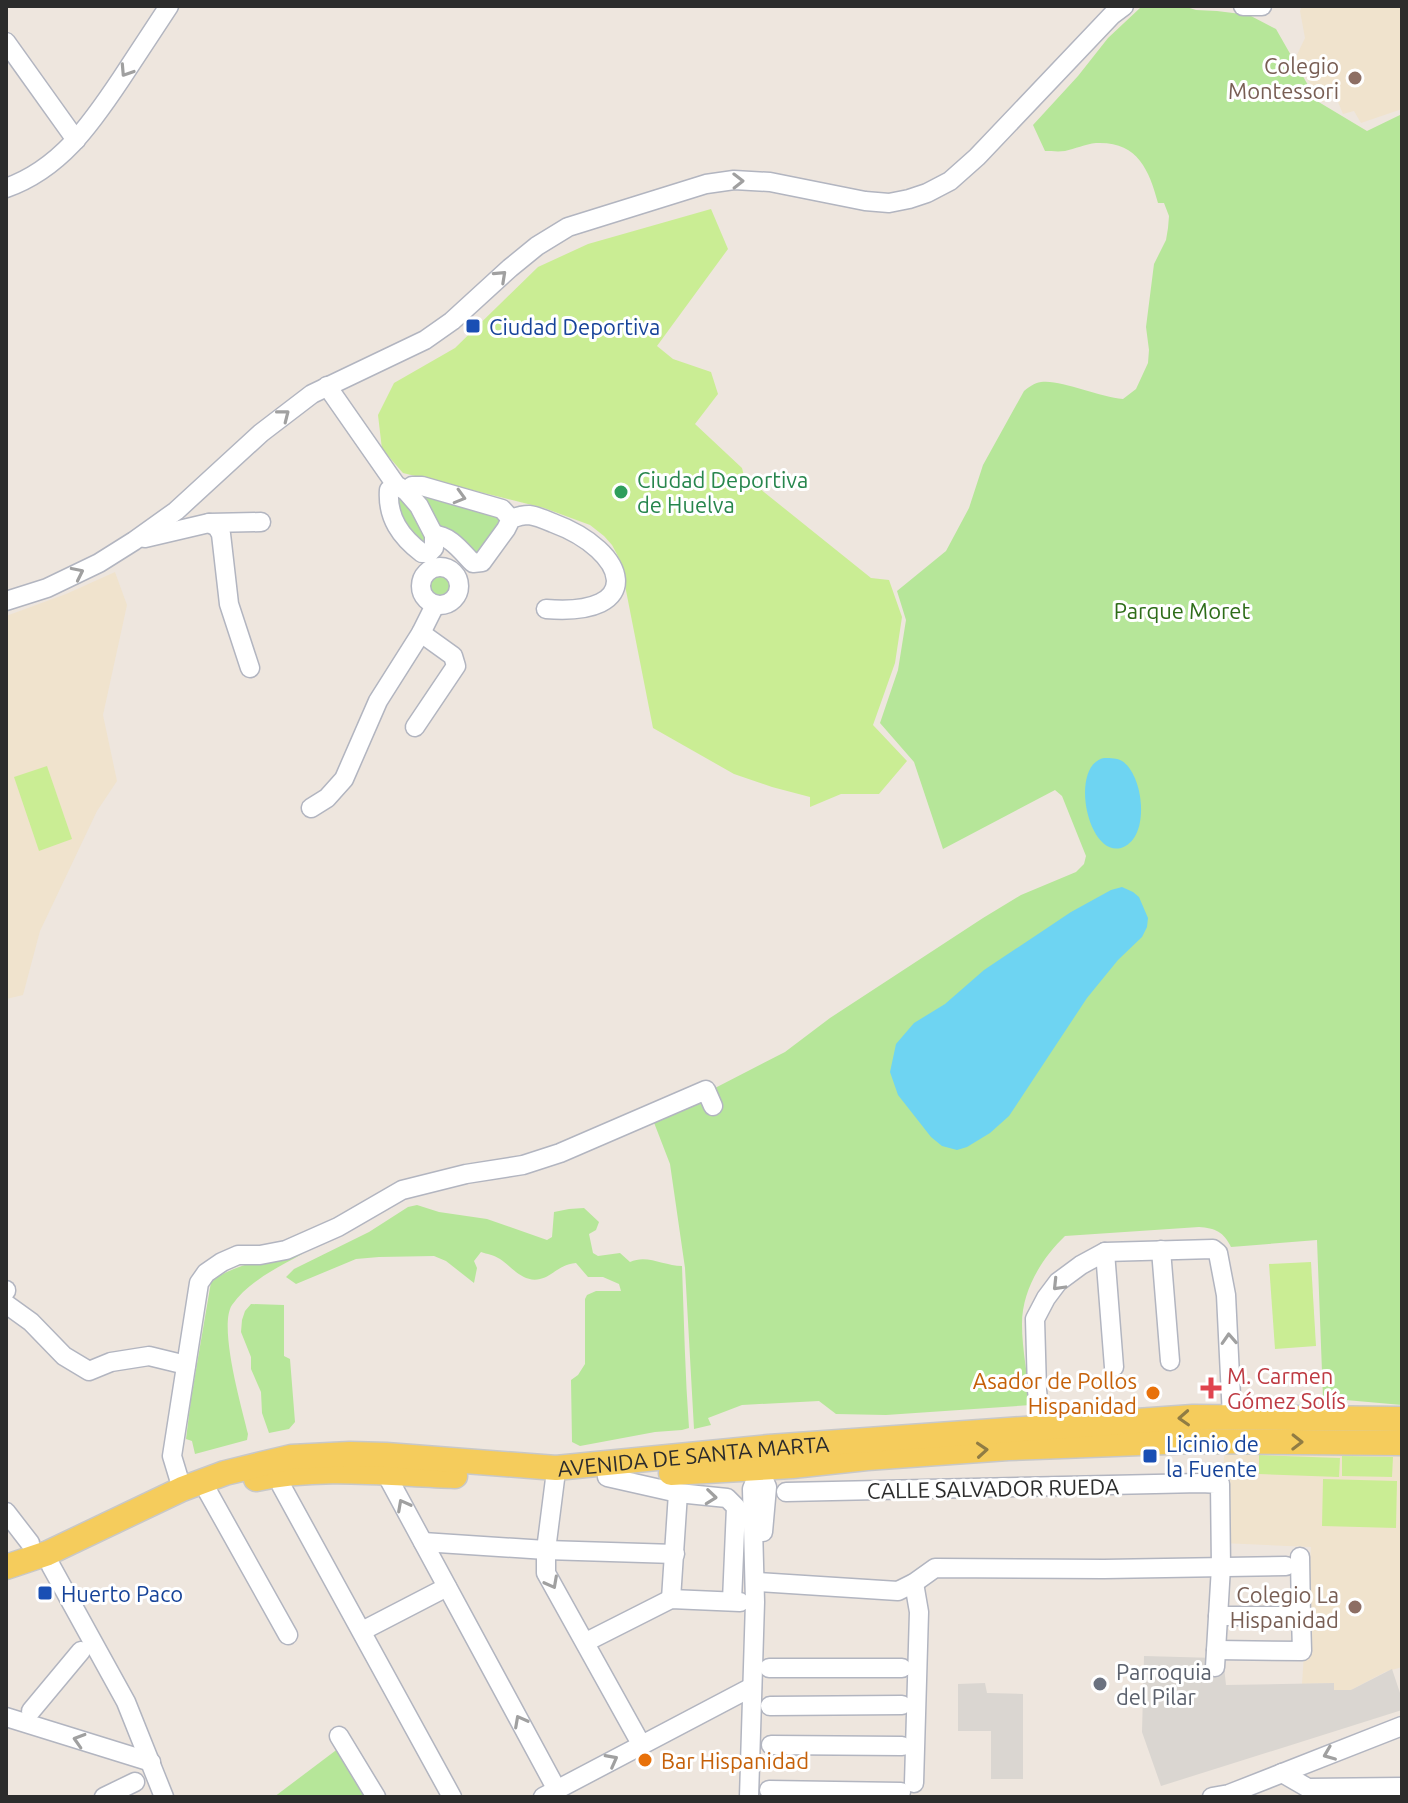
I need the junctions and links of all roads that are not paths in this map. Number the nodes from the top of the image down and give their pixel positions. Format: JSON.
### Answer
{"nodes":[{"id":1,"x":169,"y":6,"type":"edge"},
{"id":2,"x":1124,"y":6,"type":"edge"},
{"id":3,"x":1243,"y":6,"type":"edge"},
{"id":4,"x":1262,"y":6,"type":"edge"},
{"id":5,"x":6,"y":42,"type":"edge"},
{"id":6,"x":76,"y":140,"type":"junction"},
{"id":7,"x":6,"y":188,"type":"edge"},
{"id":8,"x":327,"y":386,"type":"junction"},
{"id":9,"x":401,"y":488,"type":"junction"},
{"id":10,"x":511,"y":519,"type":"junction"},
{"id":11,"x":261,"y":522,"type":"dead end"},
{"id":12,"x":209,"y":523,"type":"junction"},
{"id":13,"x":134,"y":541,"type":"junction"},
{"id":14,"x":433,"y":552,"type":"junction"},
{"id":15,"x":6,"y":601,"type":"edge"},
{"id":16,"x":435,"y":605,"type":"junction"},
{"id":17,"x":546,"y":609,"type":"dead end"},
{"id":18,"x":421,"y":633,"type":"junction"},
{"id":19,"x":250,"y":668,"type":"dead end"},
{"id":20,"x":415,"y":727,"type":"dead end"},
{"id":21,"x":311,"y":808,"type":"dead end"},
{"id":22,"x":713,"y":1106,"type":"dead end"},
{"id":23,"x":1161,"y":1250,"type":"junction"},
{"id":24,"x":1105,"y":1252,"type":"junction"},
{"id":25,"x":6,"y":1304,"type":"edge"},
{"id":26,"x":1170,"y":1361,"type":"dead end"},
{"id":27,"x":186,"y":1365,"type":"junction"},
{"id":28,"x":1114,"y":1367,"type":"dead end"},
{"id":29,"x":1232,"y":1417,"type":"junction"},
{"id":30,"x":1402,"y":1419,"type":"edge"},
{"id":31,"x":1041,"y":1428,"type":"junction"},
{"id":32,"x":1402,"y":1443,"type":"edge"},
{"id":33,"x":385,"y":1464,"type":"junction"},
{"id":34,"x":274,"y":1467,"type":"junction"},
{"id":35,"x":759,"y":1468,"type":"junction"},
{"id":36,"x":555,"y":1474,"type":"junction"},
{"id":37,"x":607,"y":1477,"type":"junction"},
{"id":38,"x":182,"y":1489,"type":"junction"},
{"id":39,"x":208,"y":1492,"type":"junction"},
{"id":40,"x":786,"y":1492,"type":"dead end"},
{"id":41,"x":678,"y":1493,"type":"junction"},
{"id":42,"x":6,"y":1512,"type":"edge"},
{"id":43,"x":423,"y":1542,"type":"junction"},
{"id":44,"x":30,"y":1543,"type":"dead end"},
{"id":45,"x":546,"y":1550,"type":"junction"},
{"id":46,"x":675,"y":1554,"type":"junction"},
{"id":47,"x":51,"y":1566,"type":"junction"},
{"id":48,"x":6,"y":1567,"type":"edge"},
{"id":49,"x":1221,"y":1567,"type":"junction"},
{"id":50,"x":6,"y":1579,"type":"edge"},
{"id":51,"x":758,"y":1582,"type":"junction"},
{"id":52,"x":914,"y":1583,"type":"junction"},
{"id":53,"x":447,"y":1587,"type":"junction"},
{"id":54,"x":671,"y":1599,"type":"junction"},
{"id":55,"x":732,"y":1601,"type":"junction"},
{"id":56,"x":755,"y":1602,"type":"junction"},
{"id":57,"x":1218,"y":1616,"type":"junction"},
{"id":58,"x":1301,"y":1616,"type":"junction"},
{"id":59,"x":362,"y":1631,"type":"junction"},
{"id":60,"x":288,"y":1635,"type":"dead end"},
{"id":61,"x":586,"y":1642,"type":"junction"},
{"id":62,"x":81,"y":1651,"type":"dead end"},
{"id":63,"x":769,"y":1668,"type":"dead end"},
{"id":64,"x":902,"y":1668,"type":"dead end"},
{"id":65,"x":752,"y":1687,"type":"junction"},
{"id":66,"x":902,"y":1705,"type":"dead end"},
{"id":67,"x":770,"y":1706,"type":"dead end"},
{"id":68,"x":31,"y":1711,"type":"dead end"},
{"id":69,"x":6,"y":1717,"type":"edge"},
{"id":70,"x":1402,"y":1726,"type":"edge"},
{"id":71,"x":339,"y":1736,"type":"dead end"},
{"id":72,"x":641,"y":1744,"type":"junction"},
{"id":73,"x":771,"y":1745,"type":"dead end"},
{"id":74,"x":902,"y":1746,"type":"dead end"},
{"id":75,"x":151,"y":1762,"type":"junction"},
{"id":76,"x":1282,"y":1773,"type":"junction"},
{"id":77,"x":135,"y":1782,"type":"dead end"},
{"id":78,"x":1402,"y":1787,"type":"edge"},
{"id":79,"x":769,"y":1790,"type":"dead end"},
{"id":80,"x":550,"y":1793,"type":"edge"},
{"id":81,"x":104,"y":1797,"type":"edge"},
{"id":82,"x":164,"y":1797,"type":"edge"},
{"id":83,"x":376,"y":1797,"type":"edge"},
{"id":84,"x":452,"y":1797,"type":"edge"},
{"id":85,"x":749,"y":1797,"type":"edge"},
{"id":86,"x":1212,"y":1797,"type":"edge"}],
"edges":[{"from":1,"to":6,"type":"street","one_way":true},
{"from":8,"to":2,"type":"street","one_way":true},
{"from":3,"to":4,"type":"street"},
{"from":5,"to":6,"type":"street"},
{"from":6,"to":7,"type":"street"},
{"from":8,"to":9,"type":"street"},
{"from":13,"to":8,"type":"street","one_way":true},
{"from":9,"to":10,"type":"street","one_way":true},
{"from":9,"to":14,"type":"street"},
{"from":9,"to":14,"type":"street"},
{"from":10,"to":14,"type":"street"},
{"from":10,"to":17,"type":"street"},
{"from":11,"to":12,"type":"street"},
{"from":12,"to":13,"type":"street"},
{"from":12,"to":19,"type":"street"},
{"from":15,"to":13,"type":"street","one_way":true},
{"from":14,"to":16,"type":"street"},
{"from":14,"to":16,"type":"street"},
{"from":16,"to":18,"type":"street"},
{"from":18,"to":20,"type":"street"},
{"from":18,"to":21,"type":"street"},
{"from":22,"to":27,"type":"street"},
{"from":23,"to":24,"type":"street"},
{"from":23,"to":26,"type":"street"},
{"from":29,"to":23,"type":"street","one_way":true},
{"from":24,"to":28,"type":"street"},
{"from":24,"to":31,"type":"street","one_way":true},
{"from":25,"to":27,"type":"street"},
{"from":27,"to":38,"type":"street"},
{"from":29,"to":30,"type":"main road","name":"AVENIDA DE SANTA MARTA"},
{"from":29,"to":31,"type":"main road","name":"AVENIDA DE SANTA MARTA","one_way":true},
{"from":31,"to":35,"type":"main road","name":"AVENIDA DE SANTA MARTA"},
{"from":35,"to":32,"type":"main road","name":"AVENIDA DE SANTA MARTA","one_way":true},
{"from":33,"to":34,"type":"main road","name":"AVENIDA DE SANTA MARTA"},
{"from":33,"to":36,"type":"main road","name":"AVENIDA DE SANTA MARTA"},
{"from":43,"to":33,"type":"street","one_way":true},
{"from":34,"to":38,"type":"main road","name":"AVENIDA DE SANTA MARTA"},
{"from":34,"to":39,"type":"main road","name":"AVENIDA DE SANTA MARTA"},
{"from":34,"to":59,"type":"street"},
{"from":35,"to":36,"type":"main road","name":"AVENIDA DE SANTA MARTA"},
{"from":35,"to":37,"type":"main road","name":"AVENIDA DE SANTA MARTA"},
{"from":35,"to":51,"type":"street"},
{"from":35,"to":56,"type":"street"},
{"from":36,"to":37,"type":"main road","name":"AVENIDA DE SANTA MARTA"},
{"from":36,"to":45,"type":"street"},
{"from":37,"to":41,"type":"street"},
{"from":38,"to":48,"type":"main road","name":"AVENIDA DE SANTA MARTA"},
{"from":39,"to":47,"type":"main road","name":"AVENIDA DE SANTA MARTA"},
{"from":39,"to":60,"type":"street"},
{"from":40,"to":49,"type":"street","name":"CALLE SALVADOR RUEDA"},
{"from":41,"to":46,"type":"street"},
{"from":41,"to":55,"type":"street","one_way":true},
{"from":42,"to":44,"type":"street"},
{"from":43,"to":45,"type":"street"},
{"from":43,"to":53,"type":"street"},
{"from":45,"to":46,"type":"street"},
{"from":45,"to":61,"type":"street","one_way":true},
{"from":46,"to":54,"type":"street"},
{"from":47,"to":50,"type":"main road","name":"AVENIDA DE SANTA MARTA"},
{"from":47,"to":75,"type":"street"},
{"from":49,"to":52,"type":"street"},
{"from":49,"to":57,"type":"street"},
{"from":49,"to":58,"type":"street"},
{"from":51,"to":52,"type":"street"},
{"from":51,"to":56,"type":"street"},
{"from":52,"to":79,"type":"street"},
{"from":53,"to":59,"type":"street"},
{"from":80,"to":53,"type":"street","one_way":true},
{"from":54,"to":55,"type":"street"},
{"from":54,"to":61,"type":"street"},
{"from":55,"to":56,"type":"street"},
{"from":56,"to":65,"type":"street"},
{"from":57,"to":58,"type":"street"},
{"from":57,"to":58,"type":"street"},
{"from":59,"to":84,"type":"street"},
{"from":61,"to":72,"type":"street"},
{"from":62,"to":68,"type":"street"},
{"from":63,"to":64,"type":"street"},
{"from":65,"to":72,"type":"street"},
{"from":65,"to":85,"type":"street"},
{"from":66,"to":67,"type":"street"},
{"from":75,"to":69,"type":"street","one_way":true},
{"from":70,"to":76,"type":"street","one_way":true},
{"from":71,"to":83,"type":"street"},
{"from":80,"to":72,"type":"street","one_way":true},
{"from":73,"to":74,"type":"street"},
{"from":75,"to":82,"type":"street"},
{"from":76,"to":78,"type":"street"},
{"from":76,"to":86,"type":"street"},
{"from":77,"to":81,"type":"street"}]}
